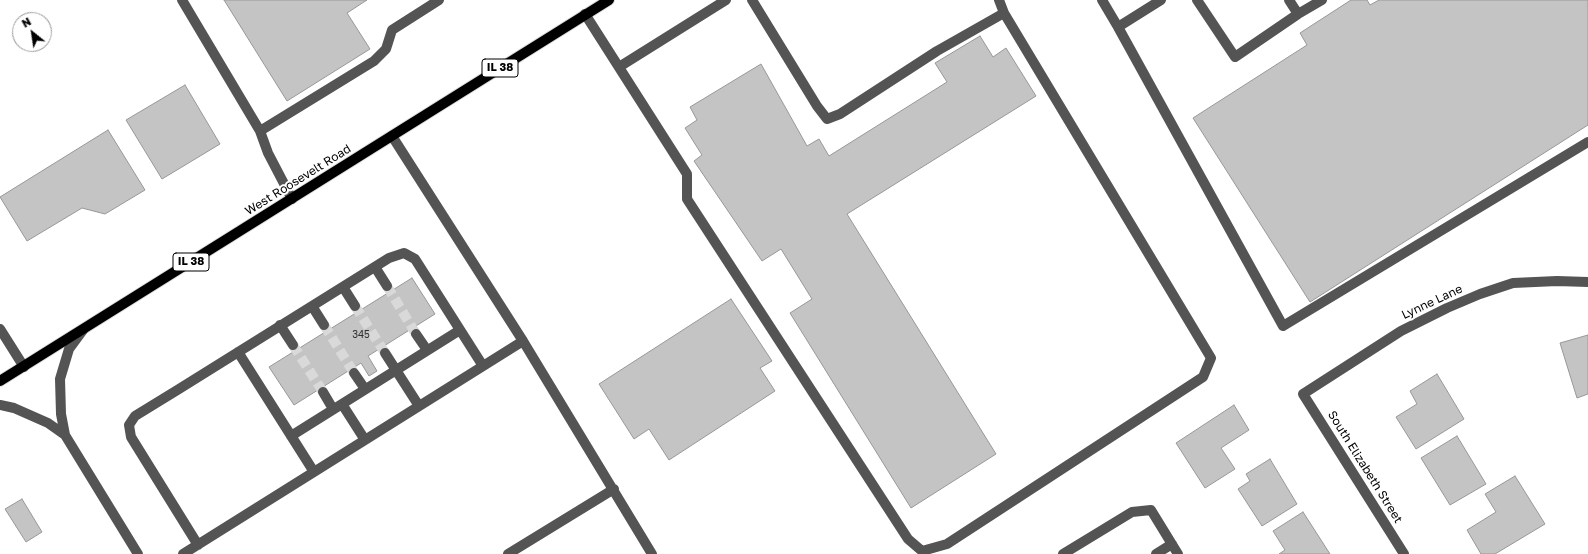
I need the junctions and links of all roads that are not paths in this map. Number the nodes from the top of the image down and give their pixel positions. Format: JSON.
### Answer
{"nodes":[{"id":1,"x":182,"y":0,"type":"edge"},
{"id":2,"x":439,"y":0,"type":"edge"},
{"id":3,"x":609,"y":0,"type":"edge"},
{"id":4,"x":726,"y":0,"type":"edge"},
{"id":5,"x":752,"y":0,"type":"edge"},
{"id":6,"x":999,"y":0,"type":"edge"},
{"id":7,"x":1102,"y":0,"type":"edge"},
{"id":8,"x":1161,"y":0,"type":"edge"},
{"id":9,"x":1197,"y":0,"type":"edge"},
{"id":10,"x":1289,"y":0,"type":"edge"},
{"id":11,"x":1322,"y":0,"type":"edge"},
{"id":12,"x":1004,"y":13,"type":"junction"},
{"id":13,"x":586,"y":14,"type":"junction"},
{"id":14,"x":1298,"y":14,"type":"junction"},
{"id":15,"x":1118,"y":27,"type":"junction"},
{"id":16,"x":619,"y":66,"type":"junction"},
{"id":17,"x":260,"y":131,"type":"junction"},
{"id":18,"x":392,"y":136,"type":"junction"},
{"id":19,"x":1588,"y":142,"type":"edge"},
{"id":20,"x":292,"y":198,"type":"junction"},
{"id":21,"x":375,"y":267,"type":"junction"},
{"id":22,"x":1588,"y":282,"type":"edge"},
{"id":23,"x":386,"y":286,"type":"tunnel mouth"},
{"id":24,"x":343,"y":287,"type":"junction"},
{"id":25,"x":312,"y":306,"type":"junction"},
{"id":26,"x":355,"y":306,"type":"tunnel mouth"},
{"id":27,"x":280,"y":325,"type":"junction"},
{"id":28,"x":324,"y":325,"type":"tunnel mouth"},
{"id":29,"x":0,"y":329,"type":"edge"},
{"id":30,"x":83,"y":330,"type":"junction"},
{"id":31,"x":460,"y":330,"type":"junction"},
{"id":32,"x":416,"y":334,"type":"tunnel mouth"},
{"id":33,"x":523,"y":341,"type":"junction"},
{"id":34,"x":293,"y":346,"type":"tunnel mouth"},
{"id":35,"x":427,"y":350,"type":"junction"},
{"id":36,"x":238,"y":352,"type":"junction"},
{"id":37,"x":385,"y":353,"type":"tunnel mouth"},
{"id":38,"x":483,"y":366,"type":"junction"},
{"id":39,"x":24,"y":367,"type":"junction"},
{"id":40,"x":395,"y":370,"type":"junction"},
{"id":41,"x":354,"y":373,"type":"tunnel mouth"},
{"id":42,"x":0,"y":381,"type":"edge"},
{"id":43,"x":365,"y":389,"type":"junction"},
{"id":44,"x":323,"y":392,"type":"tunnel mouth"},
{"id":45,"x":1303,"y":394,"type":"joint"},
{"id":46,"x":0,"y":405,"type":"edge"},
{"id":47,"x":337,"y":406,"type":"junction"},
{"id":48,"x":419,"y":406,"type":"junction"},
{"id":49,"x":65,"y":435,"type":"junction"},
{"id":50,"x":291,"y":436,"type":"junction"},
{"id":51,"x":365,"y":440,"type":"junction"},
{"id":52,"x":314,"y":472,"type":"junction"},
{"id":53,"x":614,"y":490,"type":"junction"},
{"id":54,"x":1172,"y":544,"type":"junction"},
{"id":55,"x":198,"y":545,"type":"junction"},
{"id":56,"x":138,"y":554,"type":"edge"},
{"id":57,"x":184,"y":554,"type":"edge"},
{"id":58,"x":508,"y":554,"type":"edge"},
{"id":59,"x":652,"y":554,"type":"edge"},
{"id":60,"x":1063,"y":554,"type":"edge"},
{"id":61,"x":1156,"y":554,"type":"edge"},
{"id":62,"x":1178,"y":554,"type":"edge"},
{"id":63,"x":1404,"y":554,"type":"edge"}],
"edges":[{"from":1,"to":17,"type":"street"},
{"from":2,"to":17,"type":"street"},
{"from":3,"to":13,"type":"main road","name":"West Roosevelt Road","number":"IL 38"},
{"from":4,"to":16,"type":"street"},
{"from":5,"to":12,"type":"street"},
{"from":6,"to":12,"type":"street"},
{"from":7,"to":15,"type":"street"},
{"from":8,"to":15,"type":"street"},
{"from":9,"to":14,"type":"street"},
{"from":10,"to":14,"type":"street"},
{"from":11,"to":14,"type":"street"},
{"from":12,"to":16,"type":"street"},
{"from":13,"to":16,"type":"street"},
{"from":13,"to":18,"type":"main road","name":"West Roosevelt Road","number":"IL 38"},
{"from":15,"to":19,"type":"street"},
{"from":17,"to":20,"type":"street"},
{"from":18,"to":20,"type":"main road","name":"West Roosevelt Road","number":"IL 38"},
{"from":18,"to":33,"type":"street"},
{"from":20,"to":30,"type":"main road","name":"West Roosevelt Road","number":"IL 38"},
{"from":21,"to":23,"type":"street"},
{"from":21,"to":24,"type":"street"},
{"from":21,"to":31,"type":"street"},
{"from":22,"to":45,"type":"street","name":"Lynne Lane"},
{"from":24,"to":25,"type":"street"},
{"from":24,"to":26,"type":"street"},
{"from":25,"to":27,"type":"street"},
{"from":25,"to":28,"type":"street"},
{"from":27,"to":34,"type":"street"},
{"from":27,"to":36,"type":"street"},
{"from":29,"to":39,"type":"street"},
{"from":30,"to":39,"type":"main road","name":"West Roosevelt Road","number":"IL 38"},
{"from":30,"to":49,"type":"street"},
{"from":31,"to":35,"type":"street"},
{"from":31,"to":38,"type":"street"},
{"from":32,"to":35,"type":"street"},
{"from":33,"to":38,"type":"street"},
{"from":33,"to":53,"type":"street"},
{"from":35,"to":40,"type":"street"},
{"from":36,"to":50,"type":"street"},
{"from":36,"to":55,"type":"street"},
{"from":37,"to":40,"type":"street"},
{"from":38,"to":48,"type":"street"},
{"from":39,"to":42,"type":"main road","name":"West Roosevelt Road","number":"IL 38"},
{"from":40,"to":43,"type":"street"},
{"from":40,"to":48,"type":"street"},
{"from":41,"to":43,"type":"street"},
{"from":43,"to":47,"type":"street"},
{"from":44,"to":47,"type":"street"},
{"from":45,"to":63,"type":"street","name":"South Elizabeth Street"},
{"from":46,"to":49,"type":"street"},
{"from":47,"to":50,"type":"street"},
{"from":47,"to":51,"type":"street"},
{"from":48,"to":51,"type":"street"},
{"from":49,"to":56,"type":"street"},
{"from":50,"to":52,"type":"street"},
{"from":51,"to":52,"type":"street"},
{"from":52,"to":55,"type":"street"},
{"from":53,"to":58,"type":"street"},
{"from":53,"to":59,"type":"street"},
{"from":54,"to":60,"type":"street"},
{"from":54,"to":61,"type":"street"},
{"from":54,"to":62,"type":"street"},
{"from":55,"to":57,"type":"street"}]}
